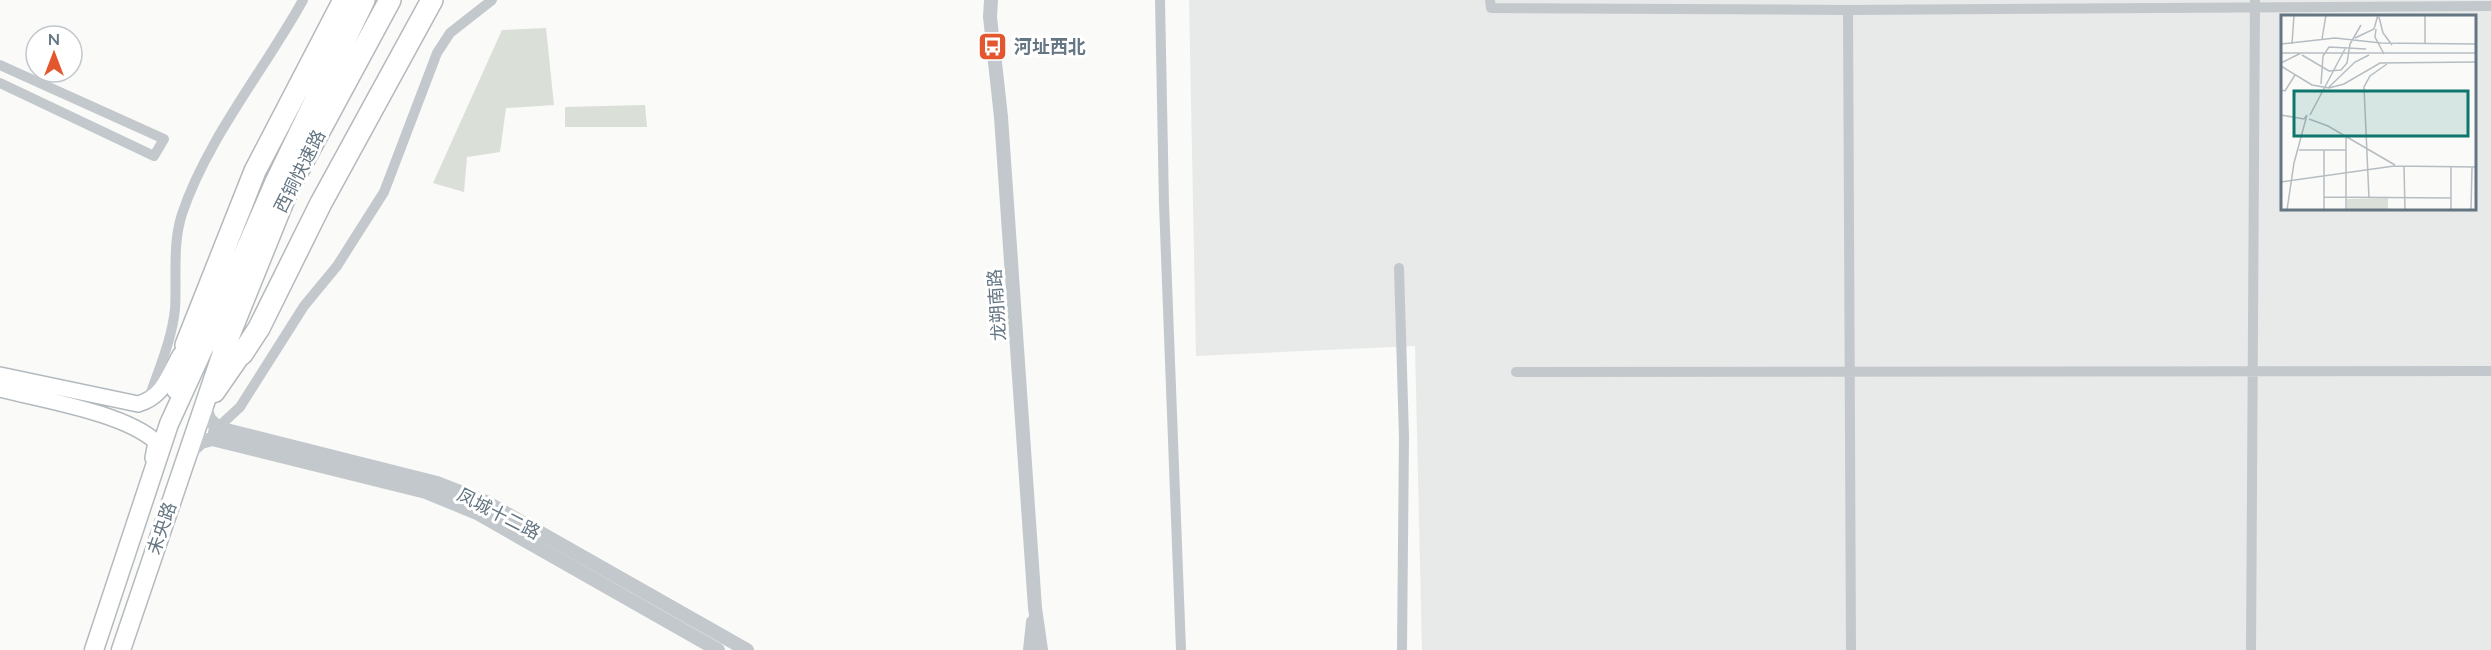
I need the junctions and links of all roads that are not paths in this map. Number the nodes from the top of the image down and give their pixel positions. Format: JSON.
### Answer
{"nodes":[{"id":1,"x":303,"y":0,"type":"edge"},
{"id":2,"x":344,"y":0,"type":"edge"},
{"id":3,"x":364,"y":0,"type":"edge"},
{"id":4,"x":390,"y":0,"type":"edge"},
{"id":5,"x":432,"y":0,"type":"edge"},
{"id":6,"x":492,"y":0,"type":"edge"},
{"id":7,"x":991,"y":0,"type":"edge"},
{"id":8,"x":1160,"y":0,"type":"edge"},
{"id":9,"x":1490,"y":0,"type":"edge"},
{"id":10,"x":2255,"y":4,"type":"edge"},
{"id":11,"x":2491,"y":6,"type":"edge"},
{"id":12,"x":1848,"y":10,"type":"junction"},
{"id":13,"x":0,"y":64,"type":"edge"},
{"id":14,"x":0,"y":83,"type":"edge"},
{"id":15,"x":1399,"y":268,"type":"dead end"},
{"id":16,"x":186,"y":345,"type":"junction"},
{"id":17,"x":224,"y":348,"type":"junction"},
{"id":18,"x":2491,"y":371,"type":"edge"},
{"id":19,"x":1516,"y":372,"type":"dead end"},
{"id":20,"x":1850,"y":372,"type":"junction"},
{"id":21,"x":2253,"y":372,"type":"junction"},
{"id":22,"x":0,"y":375,"type":"edge"},
{"id":23,"x":0,"y":389,"type":"edge"},
{"id":24,"x":148,"y":401,"type":"junction"},
{"id":25,"x":205,"y":407,"type":"junction"},
{"id":26,"x":169,"y":424,"type":"junction"},
{"id":27,"x":218,"y":428,"type":"junction"},
{"id":28,"x":201,"y":442,"type":"junction"},
{"id":29,"x":186,"y":457,"type":"junction"},
{"id":30,"x":150,"y":476,"type":"junction"},
{"id":31,"x":1035,"y":608,"type":"junction"},
{"id":32,"x":741,"y":648,"type":"edge"},
{"id":33,"x":94,"y":650,"type":"edge"},
{"id":34,"x":122,"y":650,"type":"edge"},
{"id":35,"x":718,"y":650,"type":"edge"},
{"id":36,"x":1030,"y":650,"type":"edge"},
{"id":37,"x":1041,"y":650,"type":"edge"},
{"id":38,"x":1181,"y":650,"type":"edge"},
{"id":39,"x":1402,"y":650,"type":"edge"},
{"id":40,"x":1851,"y":650,"type":"edge"},
{"id":41,"x":2251,"y":650,"type":"edge"}],
"edges":[{"from":1,"to":24,"type":"street"},
{"from":2,"to":16,"type":"highway"},
{"from":3,"to":17,"type":"highway","name":"西铜快速路"},
{"from":4,"to":17,"type":"highway","name":"西铜快速路"},
{"from":5,"to":17,"type":"highway"},
{"from":6,"to":27,"type":"street"},
{"from":7,"to":31,"type":"street","name":"龙朔南路"},
{"from":8,"to":38,"type":"street"},
{"from":9,"to":12,"type":"street"},
{"from":10,"to":11,"type":"street"},
{"from":10,"to":12,"type":"street"},
{"from":10,"to":21,"type":"street"},
{"from":12,"to":20,"type":"street"},
{"from":13,"to":14,"type":"street"},
{"from":15,"to":39,"type":"street"},
{"from":16,"to":24,"type":"main road"},
{"from":16,"to":26,"type":"main road"},
{"from":17,"to":25,"type":"main road","name":"未央路"},
{"from":17,"to":26,"type":"main road"},
{"from":18,"to":21,"type":"street"},
{"from":19,"to":20,"type":"street"},
{"from":20,"to":21,"type":"street"},
{"from":20,"to":40,"type":"street"},
{"from":21,"to":41,"type":"street"},
{"from":22,"to":24,"type":"main road"},
{"from":23,"to":30,"type":"main road"},
{"from":25,"to":27,"type":"street"},
{"from":25,"to":29,"type":"main road","name":"未央路"},
{"from":26,"to":30,"type":"main road","name":"未央路"},
{"from":27,"to":28,"type":"street"},
{"from":27,"to":32,"type":"street","name":"凤城十二路"},
{"from":28,"to":29,"type":"street"},
{"from":28,"to":35,"type":"street","name":"凤城十二路"},
{"from":29,"to":34,"type":"main road","name":"未央路"},
{"from":30,"to":33,"type":"main road","name":"未央路"},
{"from":31,"to":36,"type":"street","name":"龙朔南路"},
{"from":31,"to":37,"type":"street","name":"龙朔南路"}]}
